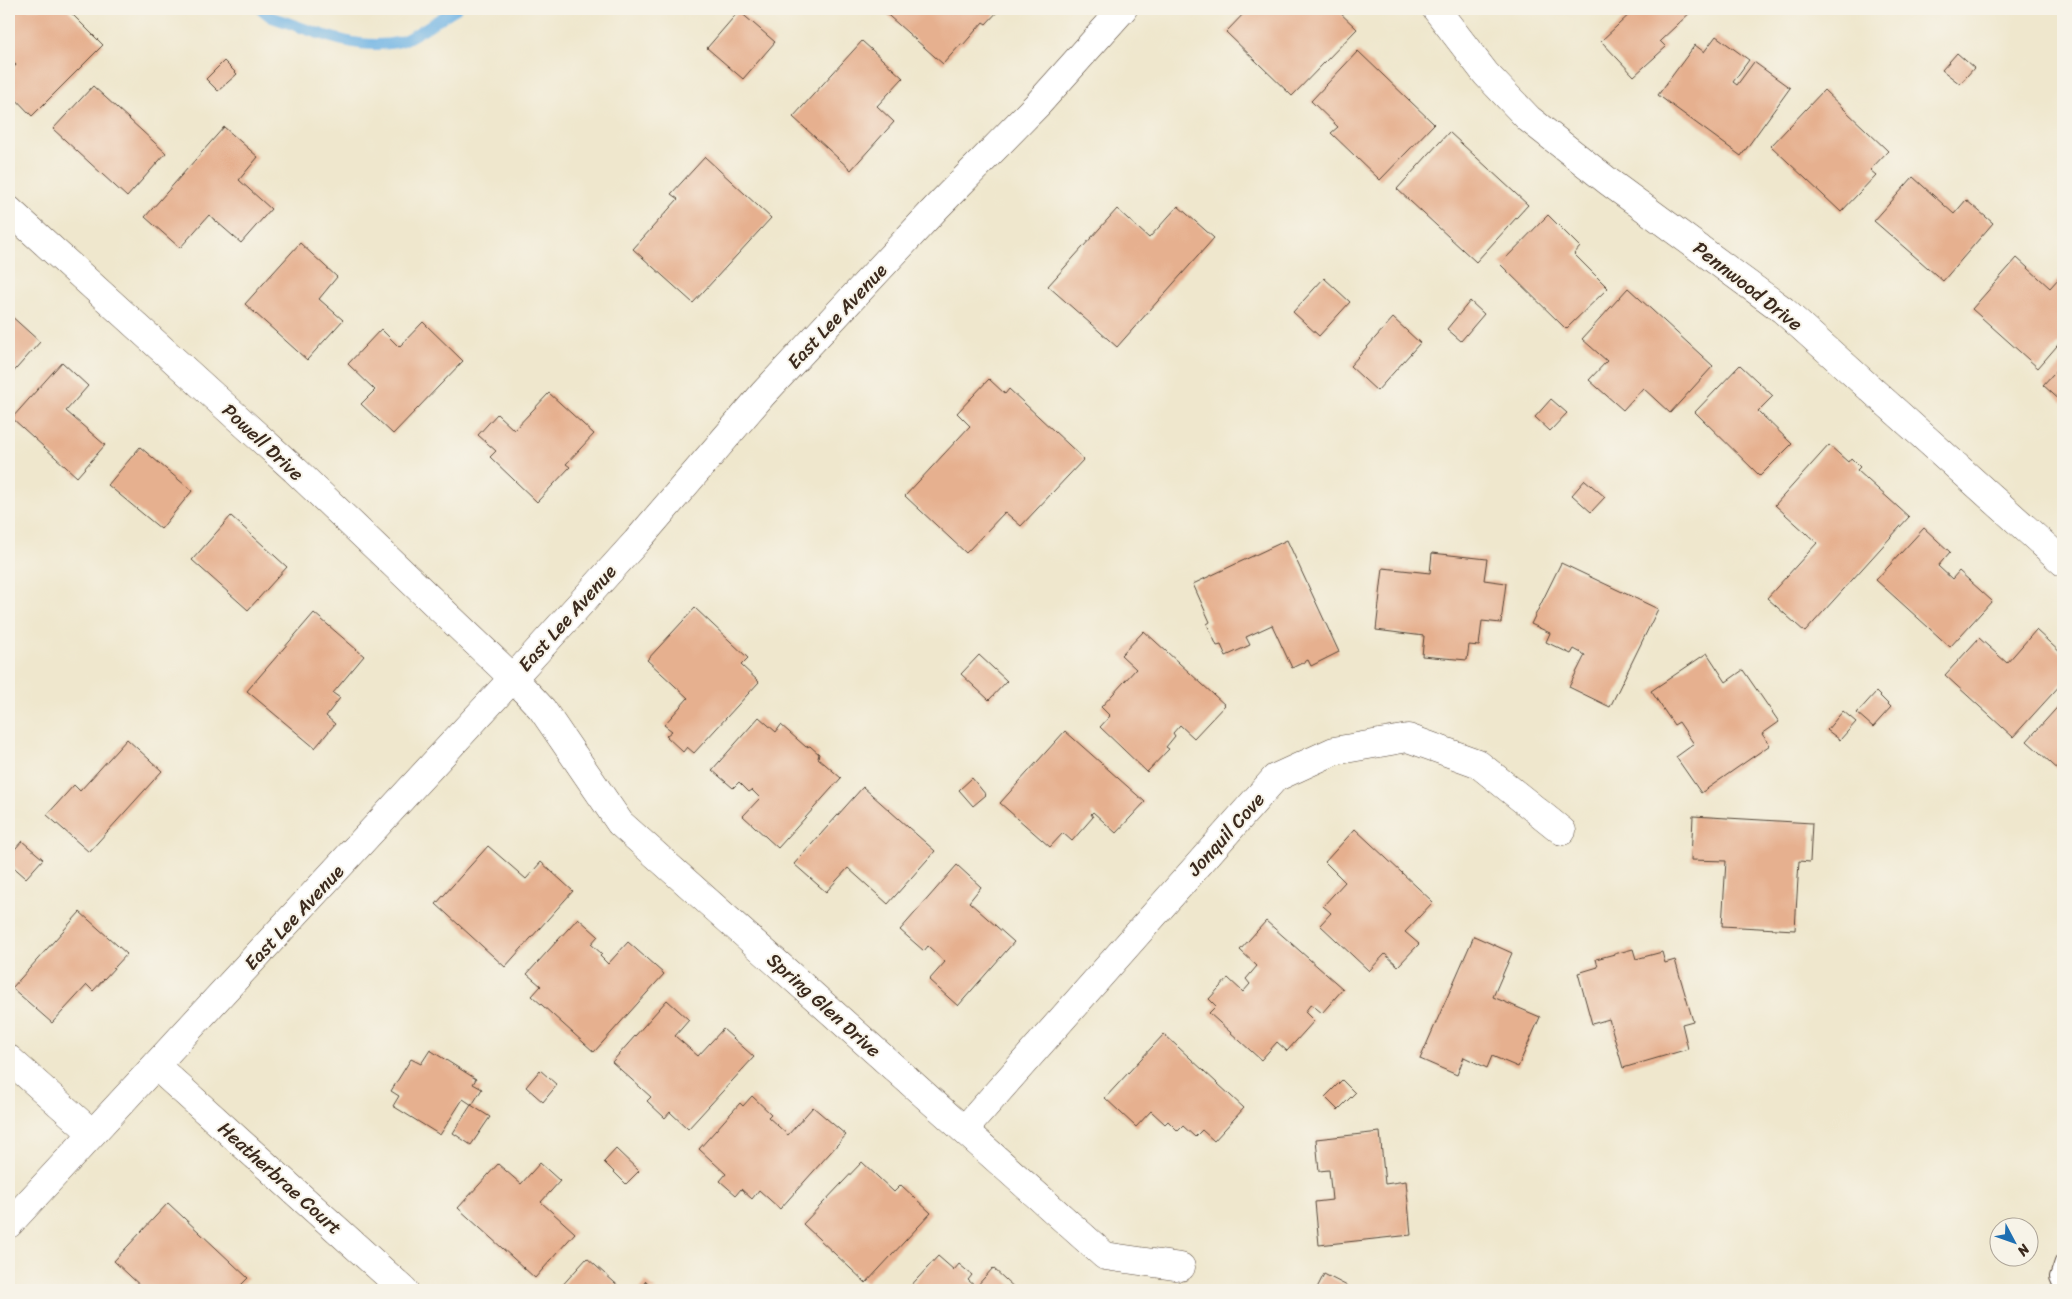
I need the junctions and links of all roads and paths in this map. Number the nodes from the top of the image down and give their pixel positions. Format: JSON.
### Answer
{"nodes":[{"id":1,"x":1123,"y":9,"type":"edge"},
{"id":2,"x":1436,"y":9,"type":"edge"},
{"id":3,"x":9,"y":210,"type":"edge"},
{"id":4,"x":2063,"y":562,"type":"edge"},
{"id":5,"x":513,"y":678,"type":"junction"},
{"id":6,"x":1562,"y":831,"type":"dead end"},
{"id":7,"x":9,"y":1059,"type":"edge"},
{"id":8,"x":156,"y":1066,"type":"junction"},
{"id":9,"x":964,"y":1130,"type":"junction"},
{"id":10,"x":92,"y":1132,"type":"junction"},
{"id":11,"x":9,"y":1224,"type":"edge"},
{"id":12,"x":2063,"y":1262,"type":"edge"},
{"id":13,"x":1181,"y":1267,"type":"dead end"},
{"id":14,"x":2063,"y":1289,"type":"edge"},
{"id":15,"x":404,"y":1290,"type":"edge"}],
"edges":[{"from":1,"to":5,"type":"street","name":"East Lee Avenue"},
{"from":2,"to":4,"type":"street","name":"Pennwood Drive"},
{"from":3,"to":5,"type":"street","name":"Powell Drive"},
{"from":5,"to":8,"type":"street","name":"East Lee Avenue"},
{"from":5,"to":9,"type":"street","name":"Spring Glen Drive"},
{"from":6,"to":9,"type":"street","name":"Jonquil Cove"},
{"from":7,"to":10,"type":"street"},
{"from":8,"to":10,"type":"street","name":"East Lee Avenue"},
{"from":8,"to":15,"type":"street","name":"Heatherbrae Court"},
{"from":9,"to":13,"type":"street","name":"Spring Glen Drive"},
{"from":10,"to":11,"type":"street","name":"East Lee Avenue"},
{"from":12,"to":14,"type":"lane"}]}
